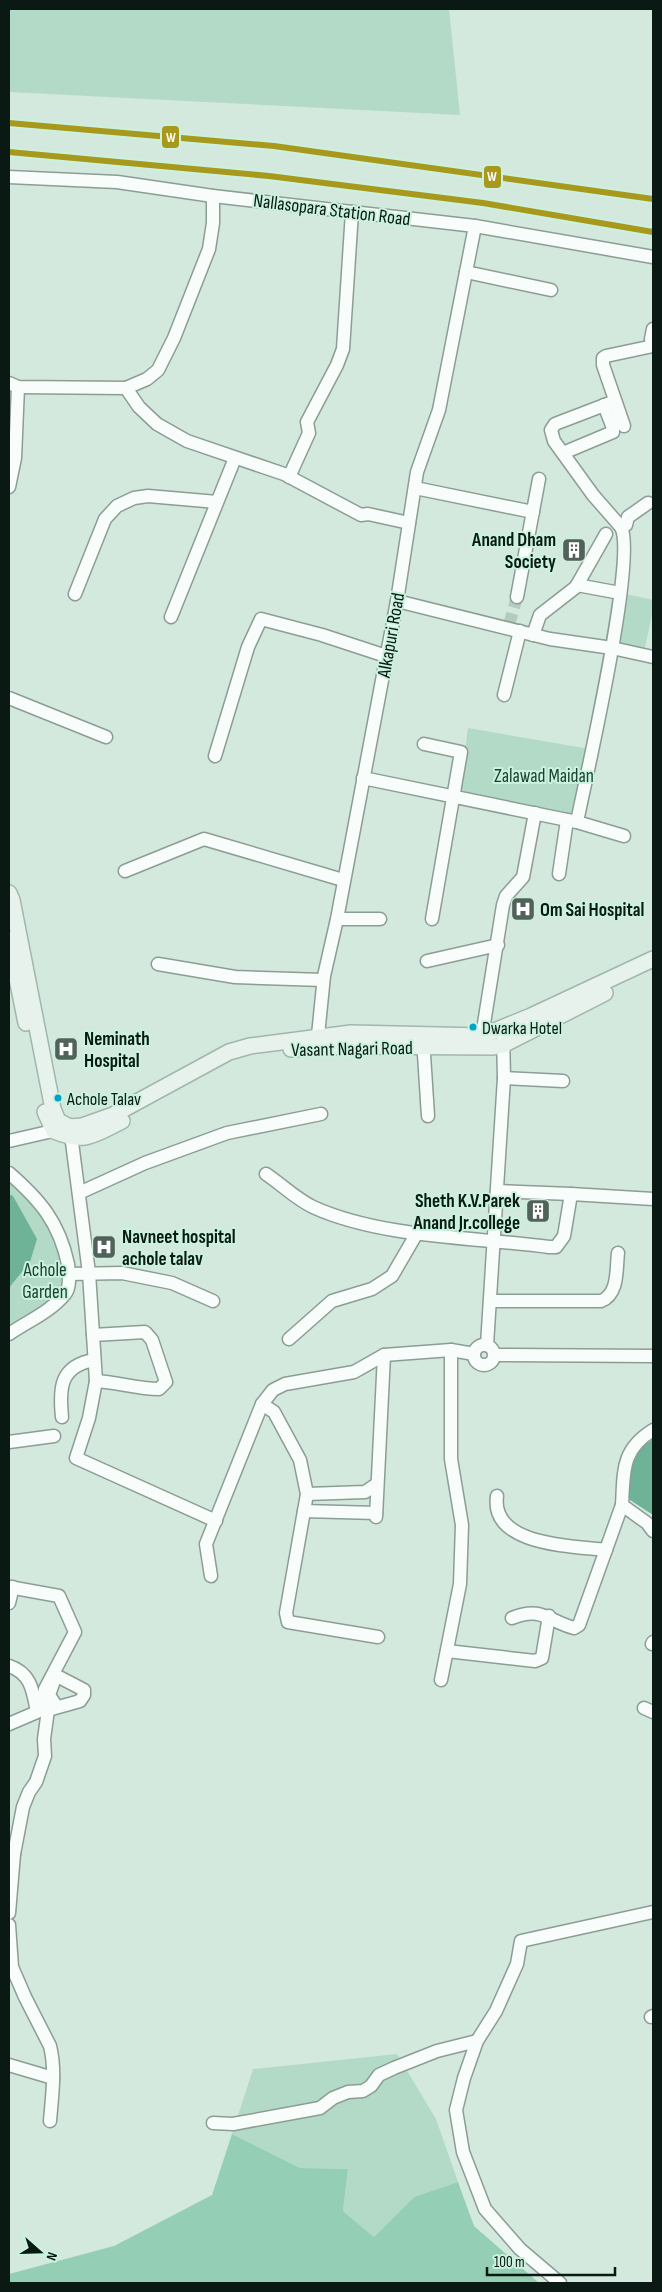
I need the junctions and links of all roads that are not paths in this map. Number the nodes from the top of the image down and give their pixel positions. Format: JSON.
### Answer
{"nodes":[{"id":1,"x":9,"y":177,"type":"edge"},
{"id":2,"x":213,"y":196,"type":"junction"},
{"id":3,"x":352,"y":212,"type":"junction"},
{"id":4,"x":475,"y":226,"type":"junction"},
{"id":5,"x":653,"y":257,"type":"edge"},
{"id":6,"x":466,"y":272,"type":"junction"},
{"id":7,"x":551,"y":290,"type":"dead end"},
{"id":8,"x":653,"y":329,"type":"edge"},
{"id":9,"x":653,"y":346,"type":"edge"},
{"id":10,"x":13,"y":385,"type":"edge"},
{"id":11,"x":126,"y":388,"type":"junction"},
{"id":12,"x":609,"y":403,"type":"junction"},
{"id":13,"x":624,"y":426,"type":"dead end"},
{"id":14,"x":563,"y":453,"type":"junction"},
{"id":15,"x":235,"y":458,"type":"junction"},
{"id":16,"x":289,"y":477,"type":"junction"},
{"id":17,"x":539,"y":479,"type":"dead end"},
{"id":18,"x":9,"y":487,"type":"edge"},
{"id":19,"x":415,"y":488,"type":"junction"},
{"id":20,"x":217,"y":502,"type":"junction"},
{"id":21,"x":648,"y":503,"type":"dead end"},
{"id":22,"x":533,"y":512,"type":"junction"},
{"id":23,"x":409,"y":523,"type":"junction"},
{"id":24,"x":621,"y":527,"type":"junction"},
{"id":25,"x":606,"y":534,"type":"dead end"},
{"id":26,"x":577,"y":585,"type":"junction"},
{"id":27,"x":620,"y":593,"type":"junction"},
{"id":28,"x":75,"y":594,"type":"dead end"},
{"id":29,"x":517,"y":597,"type":"tunnel mouth"},
{"id":30,"x":396,"y":601,"type":"junction"},
{"id":31,"x":171,"y":616,"type":"dead end"},
{"id":32,"x":512,"y":628,"type":"junction"},
{"id":33,"x":533,"y":635,"type":"junction"},
{"id":34,"x":612,"y":648,"type":"junction"},
{"id":35,"x":386,"y":656,"type":"junction"},
{"id":36,"x":653,"y":657,"type":"edge"},
{"id":37,"x":504,"y":696,"type":"dead end"},
{"id":38,"x":9,"y":698,"type":"edge"},
{"id":39,"x":106,"y":737,"type":"dead end"},
{"id":40,"x":424,"y":744,"type":"dead end"},
{"id":41,"x":215,"y":756,"type":"dead end"},
{"id":42,"x":363,"y":778,"type":"junction"},
{"id":43,"x":455,"y":796,"type":"junction"},
{"id":44,"x":535,"y":813,"type":"junction"},
{"id":45,"x":572,"y":821,"type":"junction"},
{"id":46,"x":624,"y":836,"type":"dead end"},
{"id":47,"x":125,"y":871,"type":"dead end"},
{"id":48,"x":558,"y":874,"type":"dead end"},
{"id":49,"x":343,"y":880,"type":"junction"},
{"id":50,"x":9,"y":893,"type":"edge"},
{"id":51,"x":337,"y":919,"type":"junction"},
{"id":52,"x":380,"y":919,"type":"dead end"},
{"id":53,"x":432,"y":919,"type":"dead end"},
{"id":54,"x":9,"y":939,"type":"edge"},
{"id":55,"x":498,"y":945,"type":"junction"},
{"id":56,"x":653,"y":959,"type":"edge"},
{"id":57,"x":428,"y":961,"type":"dead end"},
{"id":58,"x":158,"y":964,"type":"dead end"},
{"id":59,"x":653,"y":968,"type":"edge"},
{"id":60,"x":324,"y":980,"type":"junction"},
{"id":61,"x":503,"y":1028,"type":"junction"},
{"id":62,"x":482,"y":1036,"type":"junction"},
{"id":63,"x":423,"y":1040,"type":"junction"},
{"id":64,"x":318,"y":1042,"type":"junction"},
{"id":65,"x":503,"y":1045,"type":"junction"},
{"id":66,"x":504,"y":1078,"type":"junction"},
{"id":67,"x":563,"y":1081,"type":"dead end"},
{"id":68,"x":321,"y":1114,"type":"dead end"},
{"id":69,"x":428,"y":1116,"type":"dead end"},
{"id":70,"x":54,"y":1131,"type":"junction"},
{"id":71,"x":71,"y":1133,"type":"junction"},
{"id":72,"x":9,"y":1141,"type":"edge"},
{"id":73,"x":9,"y":1173,"type":"edge"},
{"id":74,"x":266,"y":1174,"type":"dead end"},
{"id":75,"x":497,"y":1190,"type":"junction"},
{"id":76,"x":79,"y":1193,"type":"junction"},
{"id":77,"x":570,"y":1194,"type":"junction"},
{"id":78,"x":653,"y":1199,"type":"edge"},
{"id":79,"x":417,"y":1233,"type":"junction"},
{"id":80,"x":494,"y":1240,"type":"junction"},
{"id":81,"x":618,"y":1253,"type":"dead end"},
{"id":82,"x":89,"y":1273,"type":"junction"},
{"id":83,"x":70,"y":1274,"type":"junction"},
{"id":84,"x":213,"y":1301,"type":"dead end"},
{"id":85,"x":490,"y":1301,"type":"junction"},
{"id":86,"x":9,"y":1334,"type":"edge"},
{"id":87,"x":92,"y":1335,"type":"junction"},
{"id":88,"x":289,"y":1339,"type":"dead end"},
{"id":89,"x":451,"y":1350,"type":"junction"},
{"id":90,"x":491,"y":1350,"type":"junction"},
{"id":91,"x":474,"y":1354,"type":"junction"},
{"id":92,"x":384,"y":1355,"type":"junction"},
{"id":93,"x":653,"y":1356,"type":"edge"},
{"id":94,"x":94,"y":1360,"type":"junction"},
{"id":95,"x":96,"y":1381,"type":"junction"},
{"id":96,"x":262,"y":1404,"type":"junction"},
{"id":97,"x":62,"y":1417,"type":"dead end"},
{"id":98,"x":653,"y":1430,"type":"edge"},
{"id":99,"x":54,"y":1436,"type":"dead end"},
{"id":100,"x":9,"y":1442,"type":"edge"},
{"id":101,"x":377,"y":1484,"type":"junction"},
{"id":102,"x":320,"y":1493,"type":"junction"},
{"id":103,"x":306,"y":1494,"type":"junction"},
{"id":104,"x":497,"y":1496,"type":"dead end"},
{"id":105,"x":622,"y":1505,"type":"junction"},
{"id":106,"x":304,"y":1511,"type":"junction"},
{"id":107,"x":320,"y":1512,"type":"junction"},
{"id":108,"x":216,"y":1521,"type":"junction"},
{"id":109,"x":653,"y":1531,"type":"edge"},
{"id":110,"x":606,"y":1550,"type":"junction"},
{"id":111,"x":211,"y":1576,"type":"dead end"},
{"id":112,"x":11,"y":1587,"type":"edge"},
{"id":113,"x":9,"y":1602,"type":"edge"},
{"id":114,"x":549,"y":1616,"type":"junction"},
{"id":115,"x":512,"y":1618,"type":"dead end"},
{"id":116,"x":378,"y":1637,"type":"dead end"},
{"id":117,"x":447,"y":1651,"type":"junction"},
{"id":118,"x":9,"y":1666,"type":"edge"},
{"id":119,"x":441,"y":1680,"type":"dead end"},
{"id":120,"x":9,"y":1724,"type":"edge"},
{"id":121,"x":11,"y":1854,"type":"edge"},
{"id":122,"x":653,"y":1912,"type":"edge"},
{"id":123,"x":9,"y":1914,"type":"edge"},
{"id":124,"x":9,"y":1925,"type":"edge"},
{"id":125,"x":477,"y":2041,"type":"junction"},
{"id":126,"x":9,"y":2066,"type":"edge"},
{"id":127,"x":53,"y":2078,"type":"junction"},
{"id":128,"x":50,"y":2121,"type":"dead end"},
{"id":129,"x":213,"y":2123,"type":"dead end"},
{"id":130,"x":560,"y":2283,"type":"edge"}],
"edges":[{"from":1,"to":2,"type":"street","name":"Nallasopara Station Road"},
{"from":2,"to":3,"type":"street","name":"Nallasopara Station Road"},
{"from":2,"to":11,"type":"street"},
{"from":3,"to":4,"type":"street","name":"Nallasopara Station Road"},
{"from":3,"to":16,"type":"street"},
{"from":4,"to":5,"type":"street","name":"Nallasopara Station Road"},
{"from":4,"to":6,"type":"street","name":"Alkapuri Road"},
{"from":6,"to":7,"type":"street"},
{"from":6,"to":19,"type":"street","name":"Alkapuri Road"},
{"from":8,"to":9,"type":"street"},
{"from":9,"to":12,"type":"street"},
{"from":10,"to":11,"type":"street"},
{"from":10,"to":18,"type":"street"},
{"from":11,"to":15,"type":"street"},
{"from":12,"to":13,"type":"street"},
{"from":12,"to":14,"type":"street"},
{"from":12,"to":14,"type":"street"},
{"from":14,"to":24,"type":"street"},
{"from":15,"to":16,"type":"street"},
{"from":15,"to":20,"type":"street"},
{"from":16,"to":23,"type":"street"},
{"from":17,"to":22,"type":"street"},
{"from":19,"to":22,"type":"street"},
{"from":19,"to":23,"type":"street","name":"Alkapuri Road"},
{"from":20,"to":28,"type":"street"},
{"from":20,"to":31,"type":"street"},
{"from":21,"to":24,"type":"street"},
{"from":22,"to":29,"type":"street"},
{"from":23,"to":30,"type":"street","name":"Alkapuri Road"},
{"from":24,"to":27,"type":"street"},
{"from":25,"to":26,"type":"street"},
{"from":26,"to":27,"type":"street"},
{"from":26,"to":33,"type":"street"},
{"from":27,"to":34,"type":"street"},
{"from":30,"to":32,"type":"street"},
{"from":30,"to":35,"type":"street","name":"Alkapuri Road"},
{"from":32,"to":33,"type":"street"},
{"from":32,"to":37,"type":"street"},
{"from":33,"to":34,"type":"street"},
{"from":34,"to":36,"type":"street"},
{"from":34,"to":45,"type":"street"},
{"from":35,"to":41,"type":"street"},
{"from":35,"to":42,"type":"street","name":"Alkapuri Road"},
{"from":38,"to":39,"type":"street"},
{"from":40,"to":43,"type":"street"},
{"from":42,"to":43,"type":"street"},
{"from":42,"to":49,"type":"street","name":"Alkapuri Road"},
{"from":43,"to":44,"type":"street"},
{"from":43,"to":53,"type":"street"},
{"from":44,"to":45,"type":"street"},
{"from":44,"to":55,"type":"street"},
{"from":45,"to":46,"type":"street"},
{"from":45,"to":48,"type":"street"},
{"from":47,"to":49,"type":"street"},
{"from":49,"to":51,"type":"street","name":"Alkapuri Road"},
{"from":50,"to":71,"type":"main road"},
{"from":51,"to":52,"type":"street"},
{"from":51,"to":60,"type":"street","name":"Alkapuri Road"},
{"from":54,"to":70,"type":"main road"},
{"from":55,"to":57,"type":"street"},
{"from":55,"to":62,"type":"street"},
{"from":56,"to":61,"type":"main road","name":"Vasant Nagari Road"},
{"from":58,"to":60,"type":"street"},
{"from":59,"to":65,"type":"main road","name":"Vasant Nagari Road"},
{"from":60,"to":64,"type":"street","name":"Alkapuri Road"},
{"from":61,"to":62,"type":"main road","name":"Vasant Nagari Road"},
{"from":61,"to":65,"type":"street"},
{"from":62,"to":63,"type":"main road","name":"Vasant Nagari Road"},
{"from":63,"to":64,"type":"main road","name":"Vasant Nagari Road"},
{"from":63,"to":65,"type":"main road","name":"Vasant Nagari Road"},
{"from":63,"to":69,"type":"street"},
{"from":64,"to":71,"type":"main road","name":"Vasant Nagari Road"},
{"from":65,"to":66,"type":"street"},
{"from":66,"to":67,"type":"street"},
{"from":66,"to":75,"type":"street"},
{"from":68,"to":76,"type":"street"},
{"from":70,"to":71,"type":"main road"},
{"from":70,"to":72,"type":"street"},
{"from":71,"to":76,"type":"street"},
{"from":73,"to":83,"type":"street"},
{"from":74,"to":79,"type":"street"},
{"from":75,"to":77,"type":"street"},
{"from":75,"to":80,"type":"street"},
{"from":76,"to":82,"type":"street"},
{"from":77,"to":78,"type":"street"},
{"from":77,"to":80,"type":"street"},
{"from":79,"to":80,"type":"street"},
{"from":79,"to":88,"type":"street"},
{"from":80,"to":85,"type":"street"},
{"from":81,"to":85,"type":"street"},
{"from":82,"to":83,"type":"street"},
{"from":82,"to":84,"type":"street"},
{"from":82,"to":87,"type":"street"},
{"from":83,"to":86,"type":"street"},
{"from":85,"to":90,"type":"street"},
{"from":87,"to":94,"type":"street"},
{"from":87,"to":95,"type":"street"},
{"from":89,"to":91,"type":"street"},
{"from":89,"to":92,"type":"street"},
{"from":89,"to":117,"type":"street"},
{"from":90,"to":91,"type":"street"},
{"from":90,"to":91,"type":"street"},
{"from":90,"to":93,"type":"street"},
{"from":92,"to":96,"type":"street"},
{"from":92,"to":101,"type":"street"},
{"from":94,"to":95,"type":"street"},
{"from":94,"to":97,"type":"street"},
{"from":95,"to":108,"type":"street"},
{"from":96,"to":103,"type":"street"},
{"from":96,"to":108,"type":"street"},
{"from":98,"to":105,"type":"street"},
{"from":99,"to":100,"type":"street"},
{"from":101,"to":102,"type":"street"},
{"from":101,"to":107,"type":"street"},
{"from":102,"to":103,"type":"street"},
{"from":102,"to":107,"type":"street"},
{"from":103,"to":106,"type":"street"},
{"from":104,"to":110,"type":"street"},
{"from":105,"to":109,"type":"street"},
{"from":105,"to":110,"type":"street"},
{"from":106,"to":107,"type":"street"},
{"from":106,"to":116,"type":"street"},
{"from":108,"to":111,"type":"street"},
{"from":110,"to":114,"type":"street"},
{"from":112,"to":113,"type":"street"},
{"from":112,"to":121,"type":"street"},
{"from":114,"to":115,"type":"street"},
{"from":114,"to":117,"type":"street"},
{"from":117,"to":119,"type":"street"},
{"from":118,"to":120,"type":"street"},
{"from":121,"to":123,"type":"street"},
{"from":122,"to":125,"type":"street"},
{"from":124,"to":127,"type":"street"},
{"from":125,"to":129,"type":"street"},
{"from":125,"to":130,"type":"street"},
{"from":126,"to":127,"type":"street"},
{"from":127,"to":128,"type":"street"}]}
